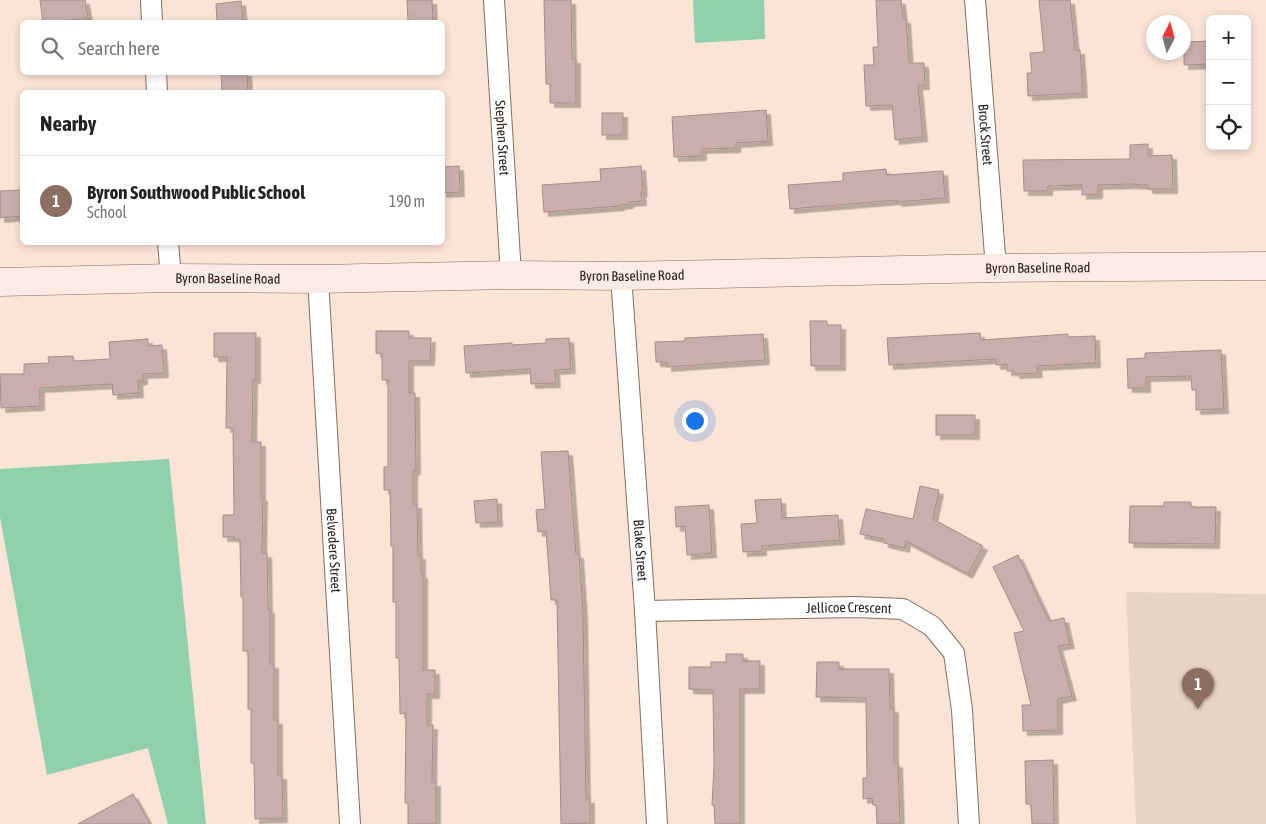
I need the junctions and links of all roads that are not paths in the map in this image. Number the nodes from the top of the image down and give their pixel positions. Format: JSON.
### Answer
{"nodes":[{"id":1,"x":151,"y":0,"type":"edge"},
{"id":2,"x":494,"y":0,"type":"edge"},
{"id":3,"x":974,"y":0,"type":"edge"},
{"id":4,"x":152,"y":20,"type":"edge"},
{"id":5,"x":156,"y":75,"type":"edge"},
{"id":6,"x":158,"y":90,"type":"edge"},
{"id":7,"x":168,"y":245,"type":"edge"},
{"id":8,"x":1266,"y":266,"type":"edge"},
{"id":9,"x":996,"y":268,"type":"junction"},
{"id":10,"x":511,"y":275,"type":"junction"},
{"id":11,"x":621,"y":276,"type":"junction"},
{"id":12,"x":171,"y":278,"type":"junction"},
{"id":13,"x":318,"y":279,"type":"junction"},
{"id":14,"x":0,"y":282,"type":"edge"},
{"id":15,"x":645,"y":611,"type":"junction"},
{"id":16,"x":350,"y":824,"type":"edge"},
{"id":17,"x":657,"y":824,"type":"edge"},
{"id":18,"x":969,"y":824,"type":"edge"}],
"edges":[{"from":1,"to":4,"type":"street"},
{"from":2,"to":10,"type":"street","name":"Stephen Street"},
{"from":3,"to":9,"type":"street","name":"Brock Street"},
{"from":5,"to":6,"type":"street"},
{"from":7,"to":12,"type":"street"},
{"from":8,"to":9,"type":"main road","name":"Byron Baseline Road"},
{"from":9,"to":11,"type":"main road","name":"Byron Baseline Road"},
{"from":10,"to":11,"type":"main road","name":"Byron Baseline Road"},
{"from":10,"to":13,"type":"main road","name":"Byron Baseline Road"},
{"from":11,"to":15,"type":"street","name":"Blake Street"},
{"from":12,"to":13,"type":"main road","name":"Byron Baseline Road"},
{"from":12,"to":14,"type":"main road","name":"Byron Baseline Road"},
{"from":13,"to":16,"type":"street","name":"Belvedere Street"},
{"from":15,"to":17,"type":"street","name":"Blake Street"},
{"from":15,"to":18,"type":"street","name":"Jellicoe Crescent"}]}
